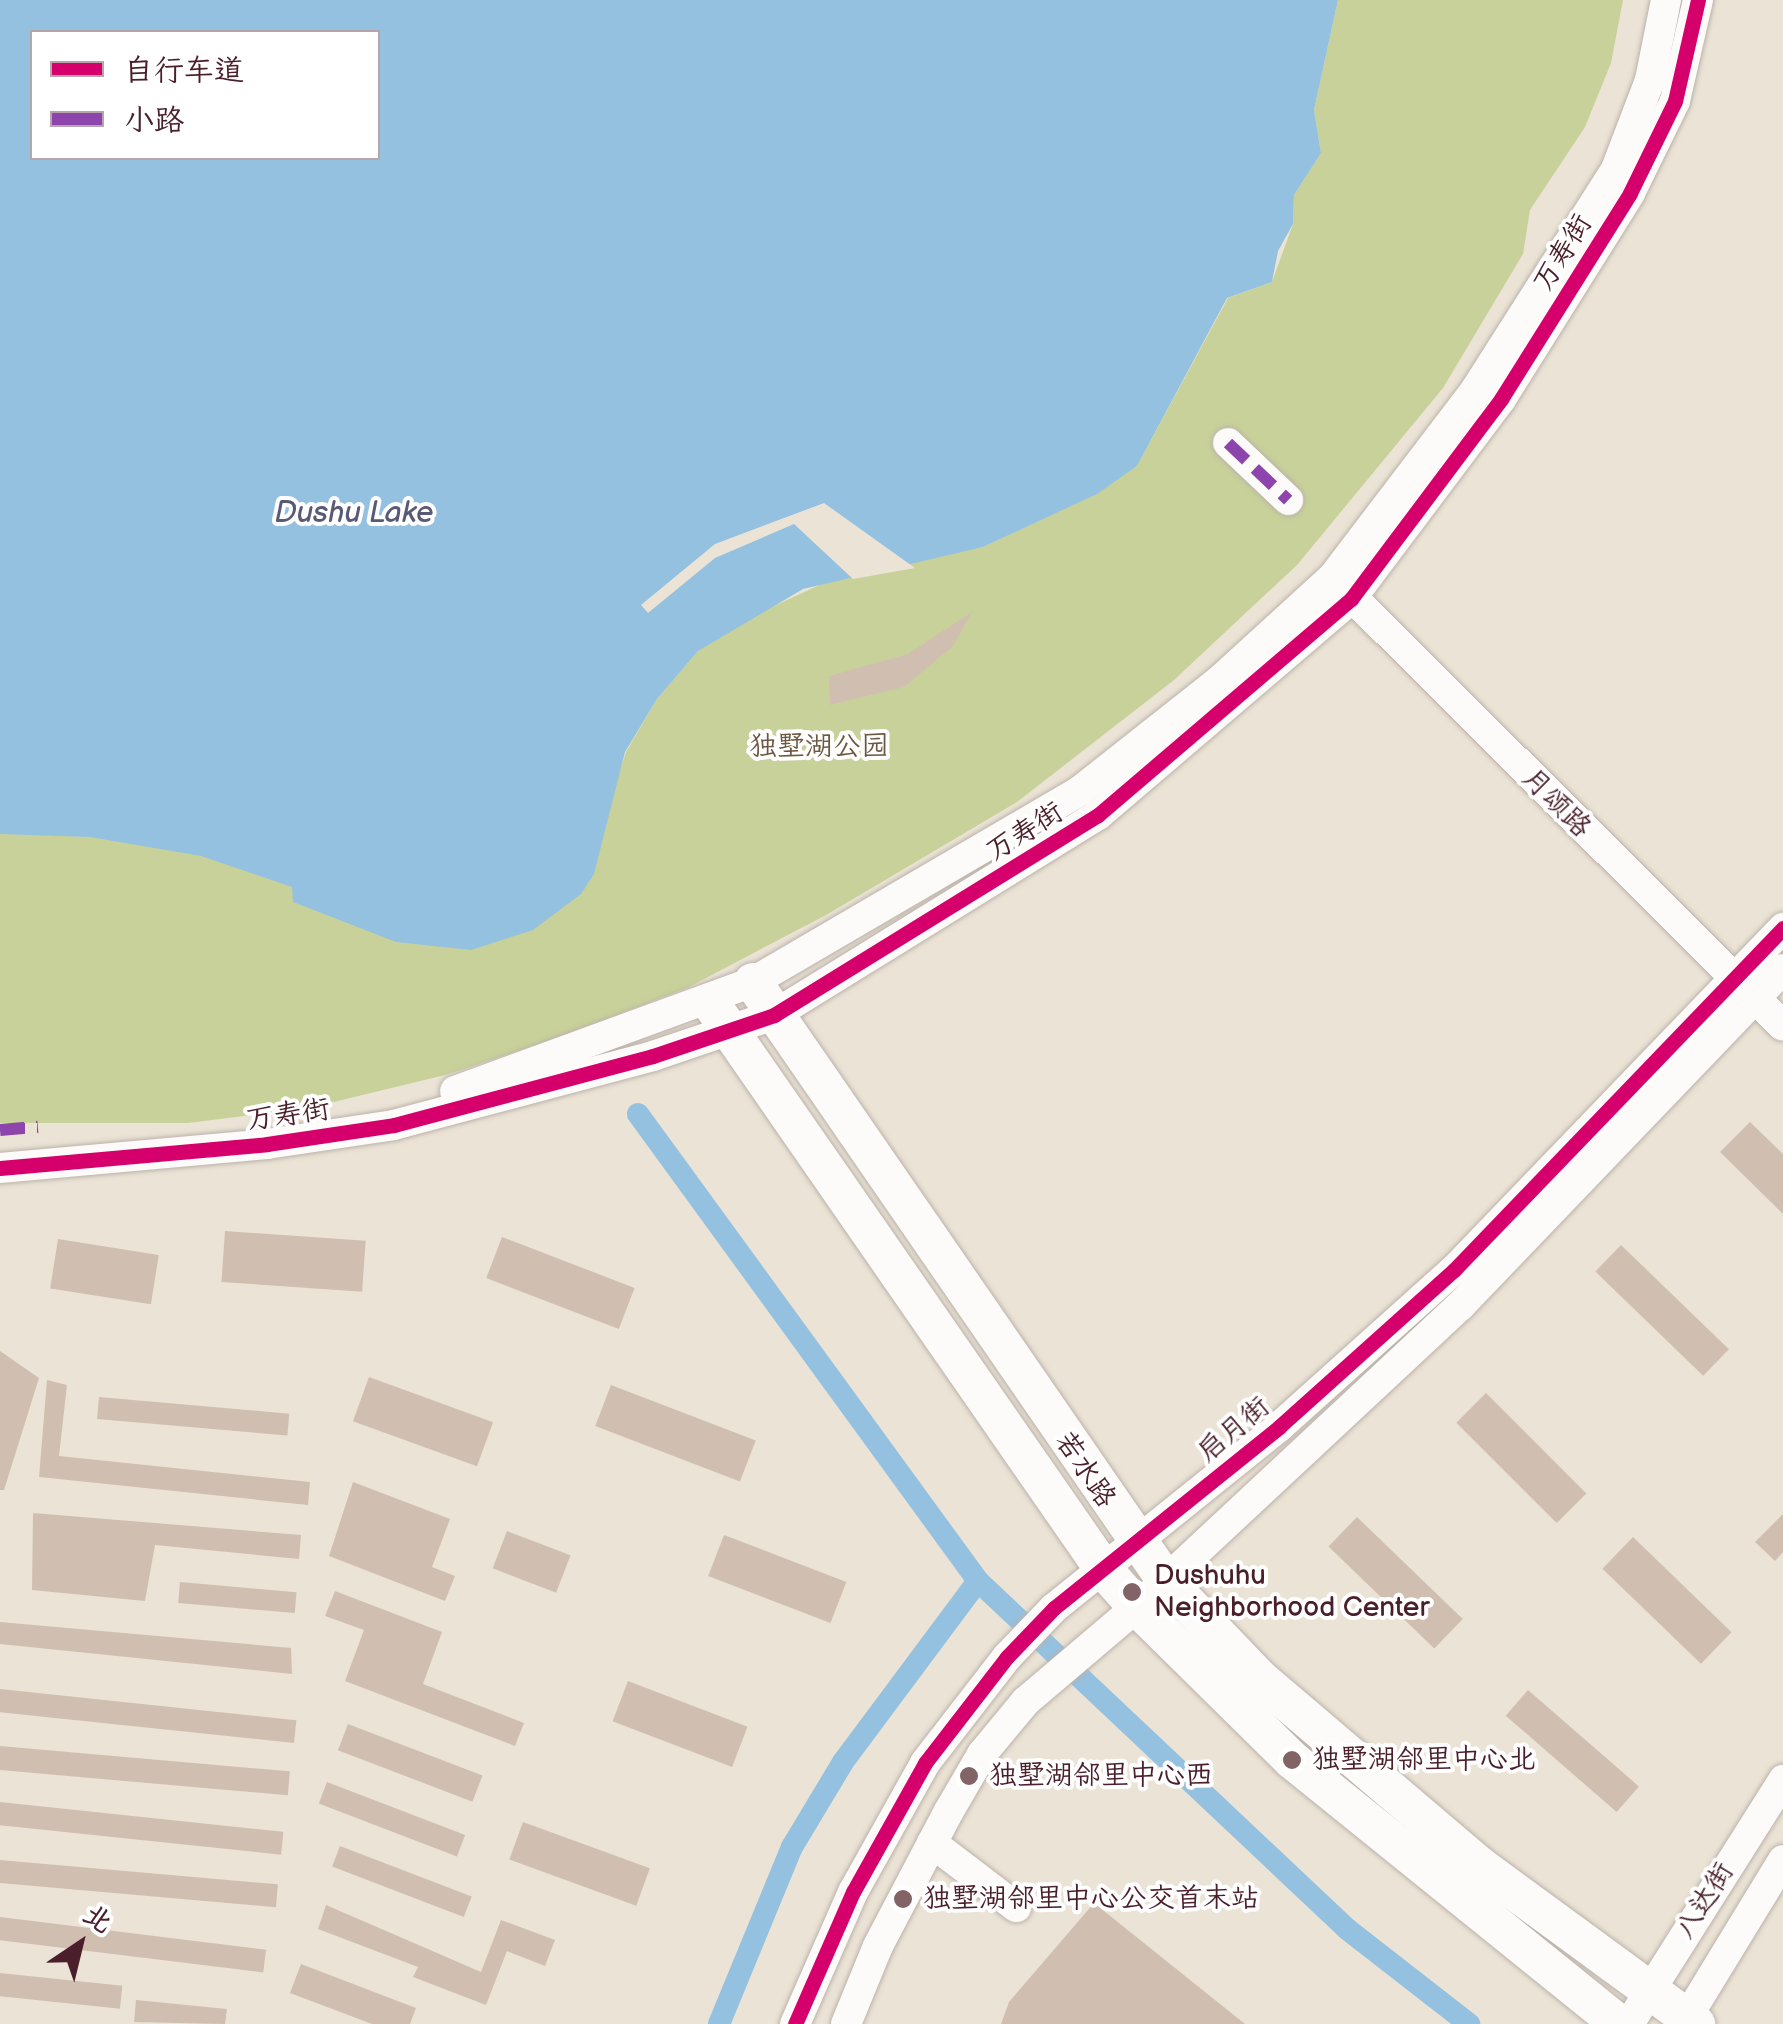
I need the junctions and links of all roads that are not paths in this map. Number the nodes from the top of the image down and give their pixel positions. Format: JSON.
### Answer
{"nodes":[{"id":1,"x":1666,"y":0,"type":"edge"},
{"id":2,"x":1698,"y":0,"type":"edge"},
{"id":3,"x":1228,"y":443,"type":"dead end"},
{"id":4,"x":1288,"y":500,"type":"dead end"},
{"id":5,"x":1342,"y":588,"type":"junction"},
{"id":6,"x":1783,"y":928,"type":"edge"},
{"id":7,"x":1783,"y":970,"type":"edge"},
{"id":8,"x":753,"y":982,"type":"junction"},
{"id":9,"x":1744,"y":989,"type":"junction"},
{"id":10,"x":774,"y":1014,"type":"junction"},
{"id":11,"x":720,"y":1016,"type":"junction"},
{"id":12,"x":1783,"y":1026,"type":"edge"},
{"id":13,"x":561,"y":1068,"type":"junction"},
{"id":14,"x":0,"y":1150,"type":"edge"},
{"id":15,"x":0,"y":1168,"type":"edge"},
{"id":16,"x":1136,"y":1544,"type":"junction"},
{"id":17,"x":1104,"y":1570,"type":"junction"},
{"id":18,"x":1166,"y":1581,"type":"junction"},
{"id":19,"x":1137,"y":1607,"type":"junction"},
{"id":20,"x":1783,"y":1780,"type":"edge"},
{"id":21,"x":932,"y":1843,"type":"junction"},
{"id":22,"x":1783,"y":1860,"type":"edge"},
{"id":23,"x":1016,"y":1907,"type":"dead end"},
{"id":24,"x":1649,"y":1991,"type":"junction"},
{"id":25,"x":1689,"y":2022,"type":"edge"},
{"id":26,"x":795,"y":2024,"type":"edge"},
{"id":27,"x":846,"y":2024,"type":"edge"},
{"id":28,"x":1619,"y":2024,"type":"edge"},
{"id":29,"x":1630,"y":2024,"type":"edge"}],
"edges":[{"from":1,"to":5,"type":"street","name":"万寿街"},
{"from":2,"to":5,"type":"street","name":"万寿街"},
{"from":3,"to":4,"type":"street"},
{"from":5,"to":8,"type":"street","name":"万寿街"},
{"from":5,"to":9,"type":"street","name":"月颂路"},
{"from":5,"to":10,"type":"street","name":"万寿街"},
{"from":6,"to":9,"type":"street","name":"启月街"},
{"from":7,"to":9,"type":"street","name":"启月街"},
{"from":8,"to":10,"type":"main road","name":"若水路"},
{"from":8,"to":11,"type":"street","name":"万寿街"},
{"from":9,"to":12,"type":"street","name":"月颂路"},
{"from":9,"to":16,"type":"street","name":"启月街"},
{"from":9,"to":18,"type":"street","name":"启月街"},
{"from":10,"to":11,"type":"street","name":"万寿街"},
{"from":10,"to":16,"type":"main road","name":"若水路"},
{"from":11,"to":13,"type":"street","name":"万寿街"},
{"from":11,"to":13,"type":"street","name":"万寿街"},
{"from":11,"to":17,"type":"main road","name":"若水路"},
{"from":13,"to":14,"type":"street","name":"万寿街"},
{"from":13,"to":15,"type":"street","name":"万寿街"},
{"from":16,"to":17,"type":"street","name":"启月街"},
{"from":16,"to":18,"type":"main road","name":"若水路"},
{"from":17,"to":19,"type":"main road","name":"若水路"},
{"from":17,"to":26,"type":"street","name":"启月街"},
{"from":18,"to":19,"type":"street","name":"启月街"},
{"from":18,"to":24,"type":"main road","name":"若水路"},
{"from":19,"to":21,"type":"street","name":"启月街"},
{"from":19,"to":28,"type":"main road","name":"若水路"},
{"from":20,"to":24,"type":"street","name":"八达街"},
{"from":21,"to":23,"type":"street"},
{"from":21,"to":27,"type":"street","name":"启月街"},
{"from":22,"to":25,"type":"street","name":"八达街"},
{"from":24,"to":25,"type":"main road","name":"若水路"},
{"from":24,"to":29,"type":"street","name":"八达街"}]}
